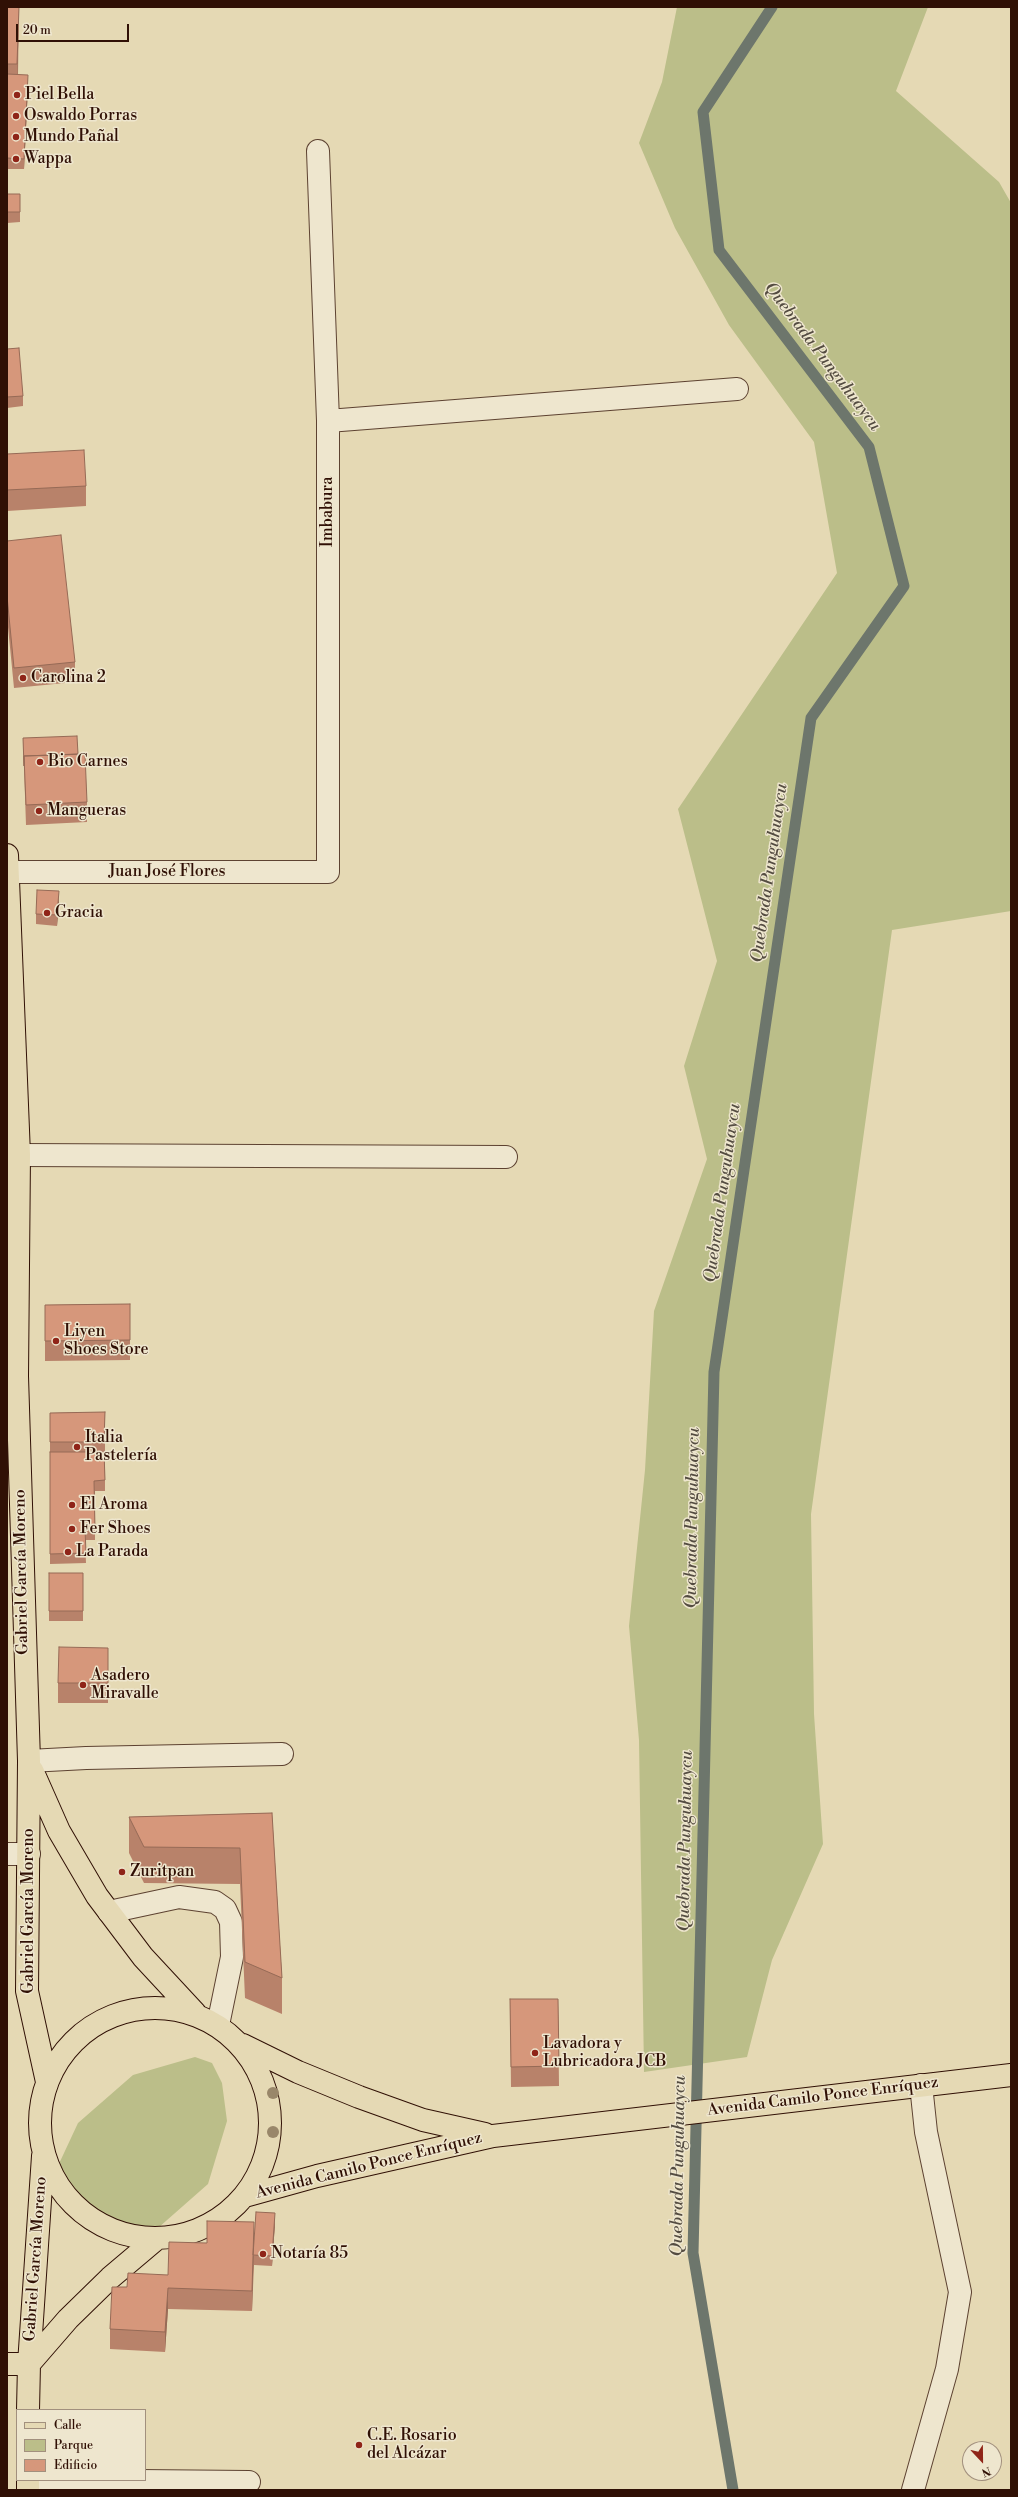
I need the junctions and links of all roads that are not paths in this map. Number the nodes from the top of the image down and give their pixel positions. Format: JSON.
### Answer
{"nodes":[{"id":1,"x":318,"y":151,"type":"dead end"},
{"id":2,"x":737,"y":389,"type":"dead end"},
{"id":3,"x":328,"y":421,"type":"junction"},
{"id":4,"x":8,"y":866,"type":"edge"},
{"id":5,"x":328,"y":872,"type":"joint"},
{"id":6,"x":19,"y":1155,"type":"junction"},
{"id":7,"x":506,"y":1157,"type":"dead end"},
{"id":8,"x":12,"y":1376,"type":"edge"},
{"id":9,"x":282,"y":1754,"type":"dead end"},
{"id":10,"x":29,"y":1761,"type":"junction"},
{"id":11,"x":7,"y":1854,"type":"edge"},
{"id":12,"x":29,"y":1854,"type":"junction"},
{"id":13,"x":109,"y":1912,"type":"junction"},
{"id":14,"x":195,"y":2013,"type":"junction"},
{"id":15,"x":218,"y":2025,"type":"junction"},
{"id":16,"x":238,"y":2042,"type":"junction"},
{"id":17,"x":1011,"y":2075,"type":"edge"},
{"id":18,"x":47,"y":2082,"type":"junction"},
{"id":19,"x":921,"y":2085,"type":"junction"},
{"id":20,"x":492,"y":2136,"type":"junction"},
{"id":21,"x":43,"y":2153,"type":"junction"},
{"id":22,"x":244,"y":2196,"type":"junction"},
{"id":23,"x":155,"y":2240,"type":"junction"},
{"id":24,"x":7,"y":2364,"type":"edge"},
{"id":25,"x":28,"y":2364,"type":"junction"},
{"id":26,"x":28,"y":2409,"type":"edge"},
{"id":27,"x":138,"y":2481,"type":"edge"},
{"id":28,"x":249,"y":2482,"type":"dead end"},
{"id":29,"x":913,"y":2490,"type":"edge"}],
"edges":[{"from":1,"to":3,"type":"street","name":"Imbabura"},
{"from":2,"to":3,"type":"street"},
{"from":3,"to":5,"type":"street","name":"Imbabura"},
{"from":4,"to":5,"type":"street","name":"Juan José Flores"},
{"from":4,"to":6,"type":"main road","name":"Gabriel García Moreno"},
{"from":6,"to":7,"type":"street"},
{"from":6,"to":8,"type":"main road","name":"Gabriel García Moreno"},
{"from":8,"to":10,"type":"main road","name":"Gabriel García Moreno"},
{"from":9,"to":10,"type":"street"},
{"from":10,"to":12,"type":"main road","name":"Gabriel García Moreno"},
{"from":10,"to":13,"type":"main road","name":"Gabriel García Moreno"},
{"from":11,"to":12,"type":"street"},
{"from":12,"to":18,"type":"main road","name":"Gabriel García Moreno"},
{"from":13,"to":14,"type":"main road","name":"Gabriel García Moreno"},
{"from":13,"to":15,"type":"street"},
{"from":14,"to":15,"type":"main road"},
{"from":14,"to":18,"type":"main road"},
{"from":15,"to":16,"type":"main road"},
{"from":16,"to":20,"type":"main road","name":"Avenida Camilo Ponce Enríquez"},
{"from":16,"to":22,"type":"main road"},
{"from":17,"to":19,"type":"main road","name":"Avenida Camilo Ponce Enríquez"},
{"from":18,"to":21,"type":"main road"},
{"from":19,"to":20,"type":"main road","name":"Avenida Camilo Ponce Enríquez"},
{"from":19,"to":29,"type":"street"},
{"from":20,"to":22,"type":"main road","name":"Avenida Camilo Ponce Enríquez"},
{"from":21,"to":23,"type":"main road"},
{"from":21,"to":25,"type":"main road","name":"Gabriel García Moreno"},
{"from":22,"to":23,"type":"main road"},
{"from":23,"to":25,"type":"main road","name":"Gabriel García Moreno"},
{"from":24,"to":25,"type":"main road"},
{"from":25,"to":26,"type":"main road","name":"Gabriel García Moreno"},
{"from":27,"to":28,"type":"street"}]}
